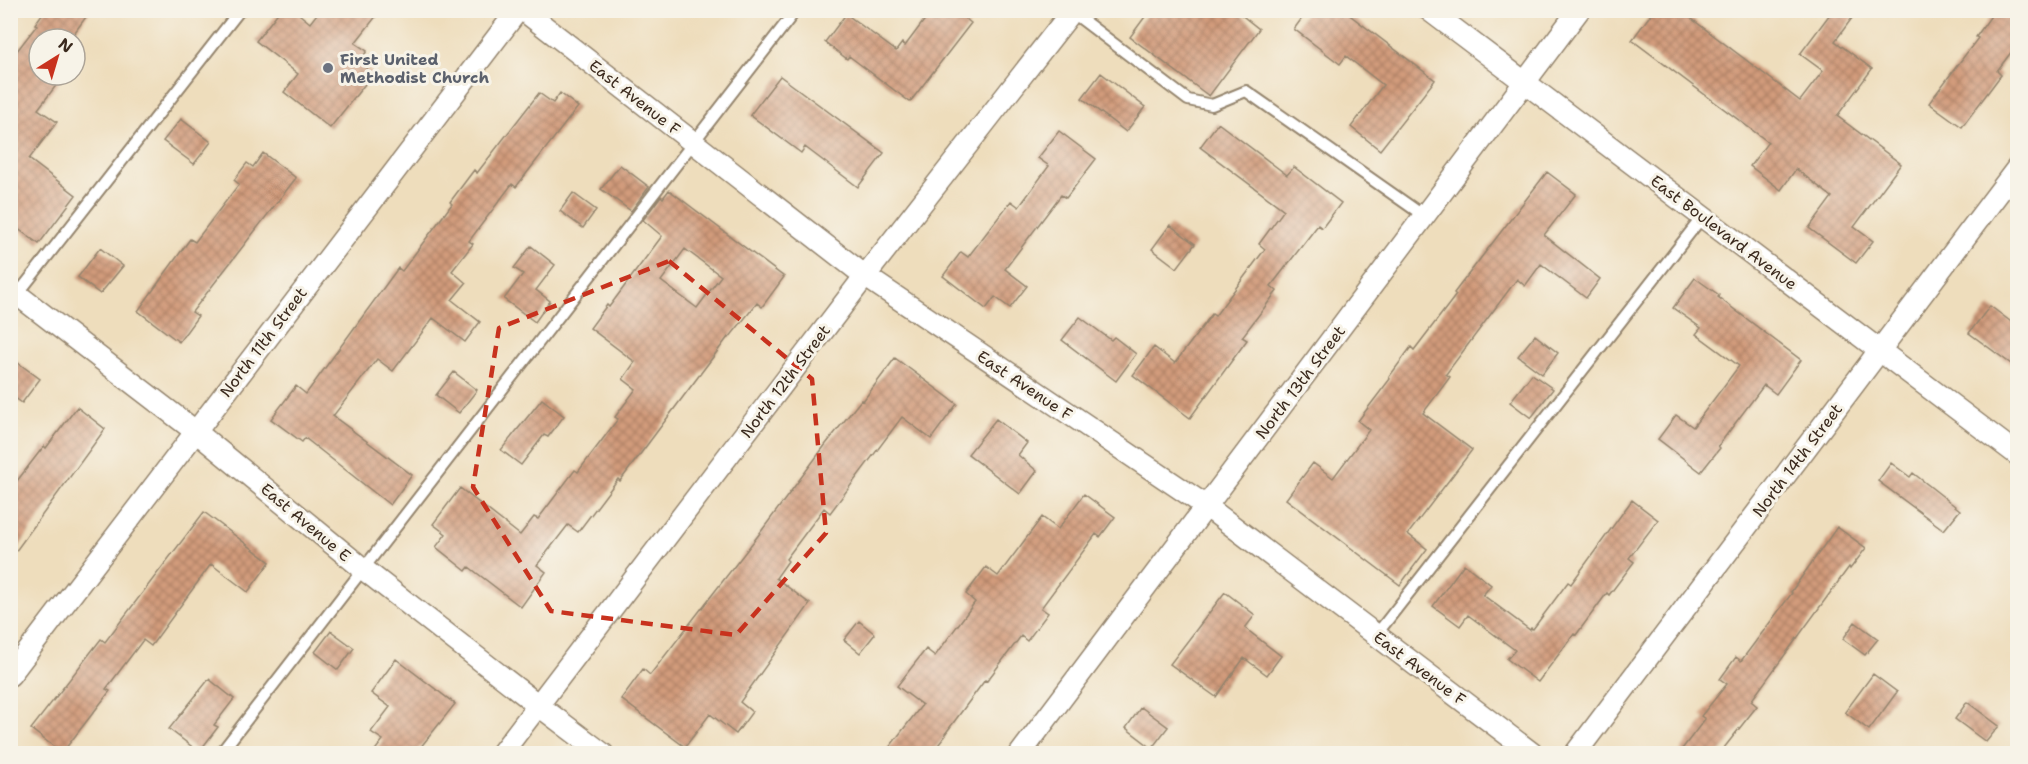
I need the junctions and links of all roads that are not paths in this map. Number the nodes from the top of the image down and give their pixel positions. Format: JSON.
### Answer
{"nodes":[{"id":1,"x":240,"y":10,"type":"edge"},
{"id":2,"x":518,"y":10,"type":"edge"},
{"id":3,"x":523,"y":10,"type":"edge"},
{"id":4,"x":796,"y":10,"type":"edge"},
{"id":5,"x":1430,"y":10,"type":"edge"},
{"id":6,"x":1579,"y":10,"type":"edge"},
{"id":7,"x":1072,"y":11,"type":"edge"},
{"id":8,"x":1525,"y":83,"type":"junction"},
{"id":9,"x":694,"y":142,"type":"junction"},
{"id":10,"x":2018,"y":167,"type":"edge"},
{"id":11,"x":1424,"y":216,"type":"junction"},
{"id":12,"x":1702,"y":216,"type":"junction"},
{"id":13,"x":865,"y":276,"type":"junction"},
{"id":14,"x":13,"y":295,"type":"edge"},
{"id":15,"x":1880,"y":350,"type":"junction"},
{"id":16,"x":195,"y":431,"type":"junction"},
{"id":17,"x":2018,"y":455,"type":"edge"},
{"id":18,"x":1206,"y":506,"type":"junction"},
{"id":19,"x":362,"y":568,"type":"junction"},
{"id":20,"x":1376,"y":635,"type":"junction"},
{"id":21,"x":10,"y":675,"type":"edge"},
{"id":22,"x":538,"y":705,"type":"junction"},
{"id":23,"x":220,"y":753,"type":"edge"},
{"id":24,"x":501,"y":753,"type":"edge"},
{"id":25,"x":603,"y":753,"type":"edge"},
{"id":26,"x":1020,"y":753,"type":"edge"},
{"id":27,"x":1533,"y":753,"type":"edge"},
{"id":28,"x":1575,"y":753,"type":"edge"}],
"edges":[{"from":1,"to":14,"type":"lane"},
{"from":2,"to":16,"type":"street","name":"North 11th Street"},
{"from":3,"to":9,"type":"street","name":"East Avenue F"},
{"from":4,"to":9,"type":"lane"},
{"from":5,"to":8,"type":"street","name":"East Boulevard Avenue"},
{"from":6,"to":8,"type":"street","name":"North 13th Street"},
{"from":7,"to":11,"type":"lane"},
{"from":7,"to":13,"type":"street","name":"North 12th Street"},
{"from":8,"to":11,"type":"street","name":"North 13th Street"},
{"from":8,"to":12,"type":"street","name":"East Boulevard Avenue"},
{"from":9,"to":13,"type":"street","name":"East Avenue F"},
{"from":9,"to":19,"type":"lane"},
{"from":10,"to":15,"type":"street","name":"North 14th Street"},
{"from":11,"to":18,"type":"street","name":"North 13th Street"},
{"from":12,"to":15,"type":"street","name":"East Boulevard Avenue"},
{"from":12,"to":20,"type":"lane"},
{"from":13,"to":18,"type":"street","name":"East Avenue F"},
{"from":13,"to":22,"type":"street","name":"North 12th Street"},
{"from":14,"to":16,"type":"street","name":"East Avenue E"},
{"from":15,"to":17,"type":"street","name":"East Boulevard Avenue"},
{"from":15,"to":28,"type":"street","name":"North 14th Street"},
{"from":16,"to":19,"type":"street","name":"East Avenue E"},
{"from":16,"to":21,"type":"street","name":"North 11th Street"},
{"from":18,"to":20,"type":"street","name":"East Avenue F"},
{"from":18,"to":26,"type":"street","name":"North 13th Street"},
{"from":19,"to":22,"type":"street","name":"East Avenue E"},
{"from":19,"to":23,"type":"lane"},
{"from":20,"to":27,"type":"street","name":"East Avenue F"},
{"from":22,"to":24,"type":"street","name":"North 12th Street"},
{"from":22,"to":25,"type":"street","name":"East Avenue E"}]}
